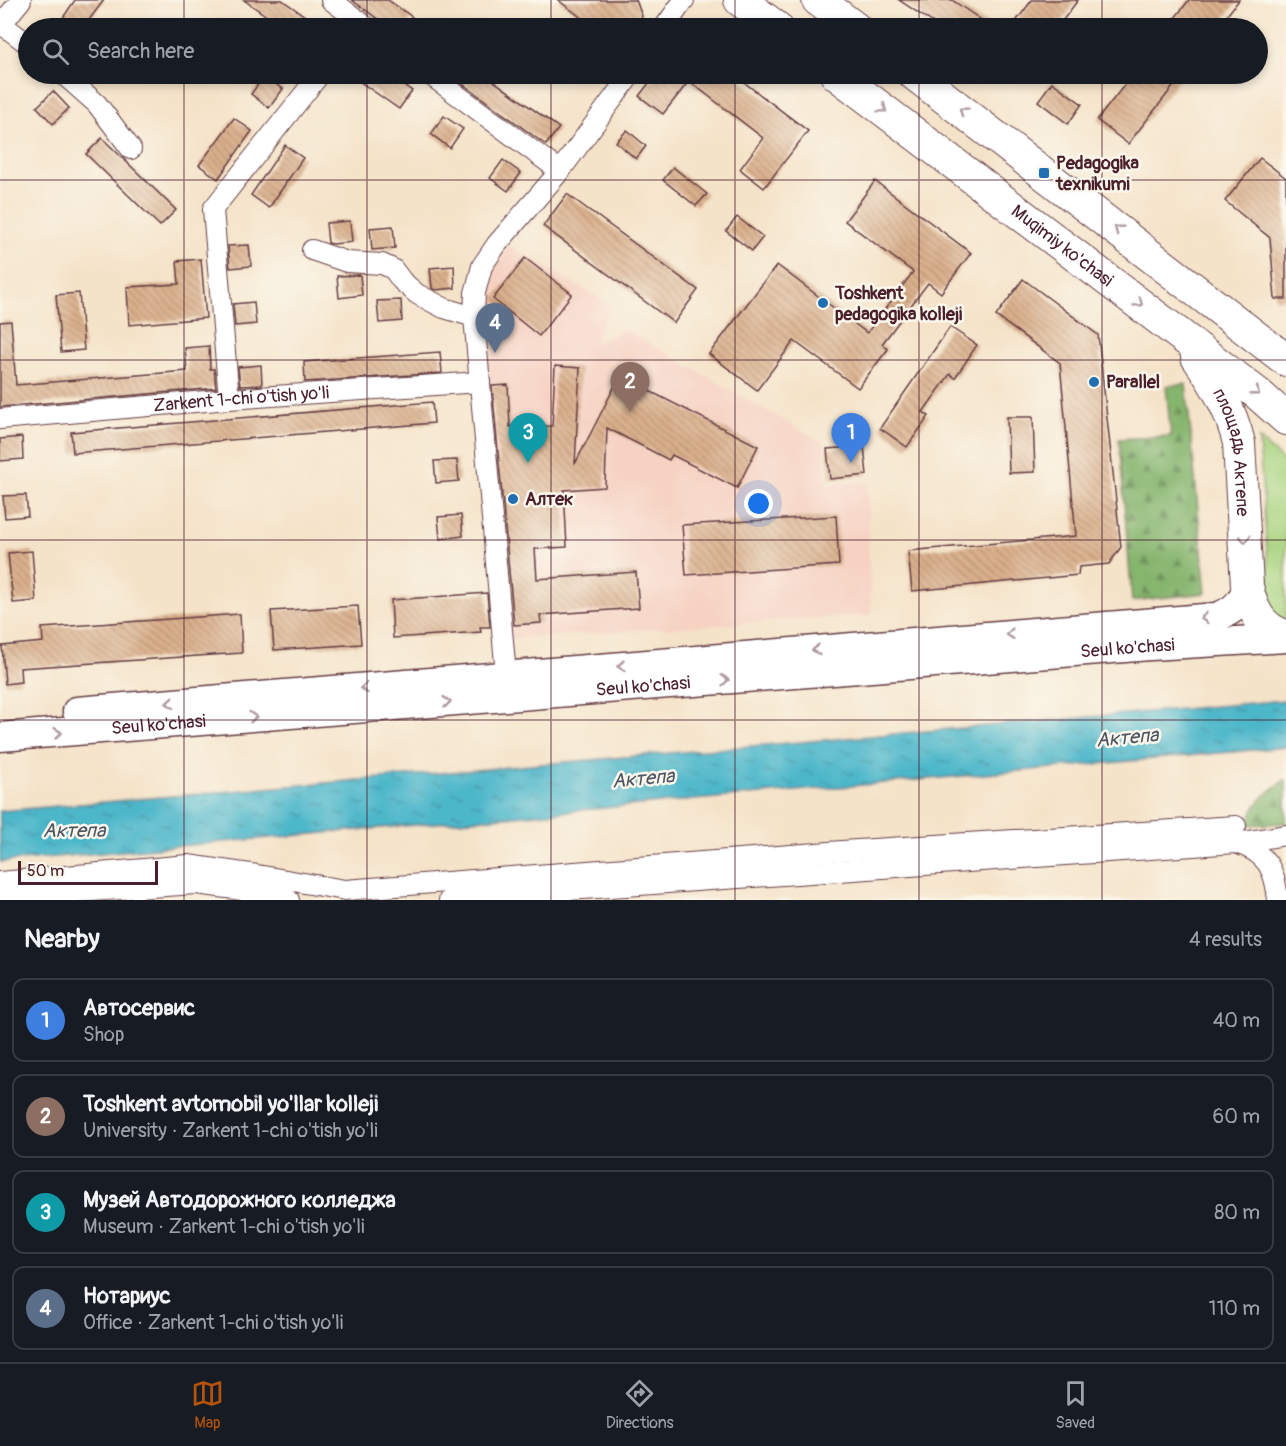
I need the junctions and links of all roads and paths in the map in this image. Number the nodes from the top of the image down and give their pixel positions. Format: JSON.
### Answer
{"nodes":[{"id":1,"x":21,"y":0,"type":"edge"},
{"id":2,"x":331,"y":0,"type":"edge"},
{"id":3,"x":684,"y":0,"type":"edge"},
{"id":4,"x":740,"y":0,"type":"edge"},
{"id":5,"x":818,"y":0,"type":"edge"},
{"id":6,"x":352,"y":18,"type":"edge"},
{"id":7,"x":671,"y":18,"type":"edge"},
{"id":8,"x":764,"y":18,"type":"edge"},
{"id":9,"x":842,"y":18,"type":"edge"},
{"id":10,"x":1,"y":24,"type":"edge"},
{"id":11,"x":18,"y":37,"type":"edge"},
{"id":12,"x":74,"y":84,"type":"edge"},
{"id":13,"x":312,"y":84,"type":"edge"},
{"id":14,"x":443,"y":84,"type":"edge"},
{"id":15,"x":624,"y":84,"type":"edge"},
{"id":16,"x":849,"y":84,"type":"edge"},
{"id":17,"x":927,"y":84,"type":"edge"},
{"id":18,"x":131,"y":149,"type":"dead end"},
{"id":19,"x":560,"y":171,"type":"junction"},
{"id":20,"x":312,"y":250,"type":"dead end"},
{"id":21,"x":474,"y":317,"type":"junction"},
{"id":22,"x":1248,"y":329,"type":"junction"},
{"id":23,"x":1176,"y":331,"type":"junction"},
{"id":24,"x":1286,"y":341,"type":"edge"},
{"id":25,"x":1286,"y":360,"type":"edge"},
{"id":26,"x":480,"y":382,"type":"junction"},
{"id":27,"x":229,"y":399,"type":"junction"},
{"id":28,"x":1286,"y":418,"type":"edge"},
{"id":29,"x":0,"y":419,"type":"edge"},
{"id":30,"x":1247,"y":586,"type":"junction"},
{"id":31,"x":1286,"y":637,"type":"edge"},
{"id":32,"x":507,"y":686,"type":"junction"},
{"id":33,"x":0,"y":717,"type":"edge"},
{"id":34,"x":0,"y":737,"type":"edge"},
{"id":35,"x":1236,"y":835,"type":"junction"},
{"id":36,"x":1286,"y":835,"type":"edge"},
{"id":37,"x":0,"y":882,"type":"edge"},
{"id":38,"x":0,"y":897,"type":"edge"},
{"id":39,"x":289,"y":900,"type":"edge"},
{"id":40,"x":449,"y":900,"type":"edge"},
{"id":41,"x":1278,"y":900,"type":"edge"}],
"edges":[{"from":1,"to":10,"type":"street"},
{"from":2,"to":6,"type":"street"},
{"from":3,"to":7,"type":"street"},
{"from":4,"to":8,"type":"main road"},
{"from":5,"to":9,"type":"main road"},
{"from":10,"to":11,"type":"street"},
{"from":12,"to":18,"type":"street"},
{"from":13,"to":27,"type":"street"},
{"from":14,"to":19,"type":"street"},
{"from":15,"to":19,"type":"street"},
{"from":16,"to":23,"type":"main road","name":"Muqimiy ko'chasi","one_way":true},
{"from":22,"to":17,"type":"main road","one_way":true},
{"from":19,"to":21,"type":"street"},
{"from":20,"to":21,"type":"street"},
{"from":21,"to":26,"type":"street"},
{"from":22,"to":24,"type":"main road"},
{"from":22,"to":25,"type":"main road"},
{"from":23,"to":28,"type":"main road","name":"Muqimiy ko'chasi","one_way":true},
{"from":23,"to":30,"type":"main road","name":"площадь Актепе","one_way":true},
{"from":26,"to":27,"type":"street","name":"Zarkent 1-chi o'tish yo'li"},
{"from":26,"to":32,"type":"street"},
{"from":27,"to":29,"type":"street","name":"Zarkent 1-chi o'tish yo'li"},
{"from":30,"to":31,"type":"main road","name":"площадь Актепе"},
{"from":30,"to":32,"type":"main road","one_way":true},
{"from":32,"to":31,"type":"main road","name":"Seul ko'chasi","one_way":true},
{"from":32,"to":33,"type":"main road","name":"Seul ko'chasi","one_way":true},
{"from":34,"to":32,"type":"main road","name":"Seul ko'chasi","one_way":true},
{"from":35,"to":36,"type":"street"},
{"from":35,"to":37,"type":"street"},
{"from":35,"to":40,"type":"street"},
{"from":35,"to":41,"type":"street"},
{"from":38,"to":39,"type":"street"}]}
